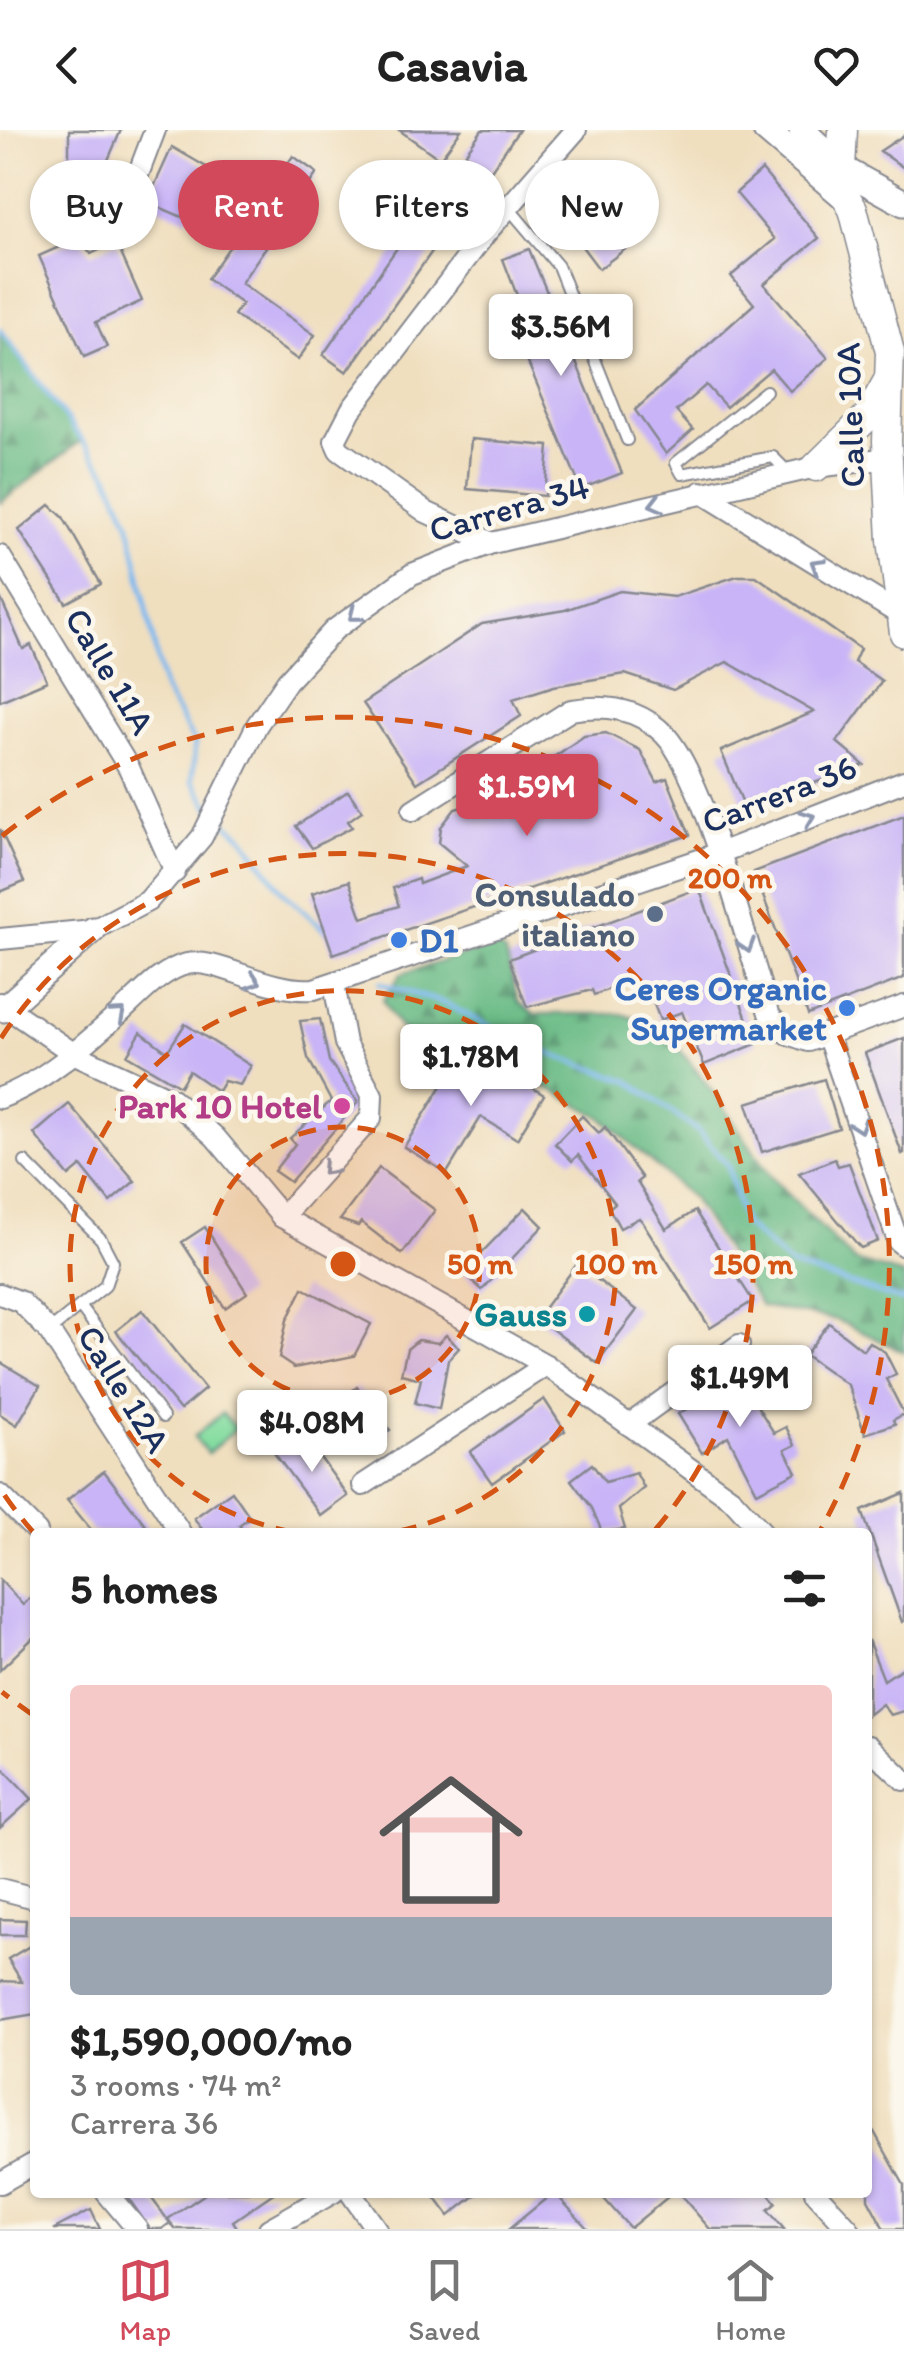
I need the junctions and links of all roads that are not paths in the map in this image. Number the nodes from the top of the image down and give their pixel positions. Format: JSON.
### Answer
{"nodes":[{"id":1,"x":155,"y":130,"type":"edge"},
{"id":2,"x":576,"y":130,"type":"edge"},
{"id":3,"x":766,"y":130,"type":"edge"},
{"id":4,"x":802,"y":130,"type":"edge"},
{"id":5,"x":843,"y":130,"type":"edge"},
{"id":6,"x":144,"y":160,"type":"edge"},
{"id":7,"x":842,"y":168,"type":"junction"},
{"id":8,"x":846,"y":199,"type":"junction"},
{"id":9,"x":904,"y":204,"type":"edge"},
{"id":10,"x":508,"y":207,"type":"junction"},
{"id":11,"x":889,"y":376,"type":"junction"},
{"id":12,"x":766,"y":392,"type":"dead end"},
{"id":13,"x":627,"y":440,"type":"dead end"},
{"id":14,"x":896,"y":456,"type":"edge"},
{"id":15,"x":802,"y":470,"type":"junction"},
{"id":16,"x":701,"y":492,"type":"junction"},
{"id":17,"x":426,"y":512,"type":"junction"},
{"id":18,"x":492,"y":543,"type":"junction"},
{"id":19,"x":0,"y":556,"type":"edge"},
{"id":20,"x":452,"y":557,"type":"junction"},
{"id":21,"x":903,"y":622,"type":"edge"},
{"id":22,"x":904,"y":781,"type":"edge"},
{"id":23,"x":413,"y":810,"type":"dead end"},
{"id":24,"x":156,"y":822,"type":"junction"},
{"id":25,"x":205,"y":830,"type":"junction"},
{"id":26,"x":718,"y":854,"type":"junction"},
{"id":27,"x":175,"y":872,"type":"junction"},
{"id":28,"x":93,"y":930,"type":"junction"},
{"id":29,"x":0,"y":940,"type":"edge"},
{"id":30,"x":334,"y":984,"type":"junction"},
{"id":31,"x":904,"y":1006,"type":"edge"},
{"id":32,"x":1,"y":1008,"type":"edge"},
{"id":33,"x":827,"y":1034,"type":"junction"},
{"id":34,"x":73,"y":1052,"type":"junction"},
{"id":35,"x":0,"y":1098,"type":"edge"},
{"id":36,"x":25,"y":1162,"type":"dead end"},
{"id":37,"x":282,"y":1217,"type":"junction"},
{"id":38,"x":904,"y":1246,"type":"edge"},
{"id":39,"x":0,"y":1294,"type":"edge"},
{"id":40,"x":80,"y":1306,"type":"junction"},
{"id":41,"x":49,"y":1331,"type":"junction"},
{"id":42,"x":739,"y":1345,"type":"dead end"},
{"id":43,"x":546,"y":1365,"type":"junction"},
{"id":44,"x":164,"y":1417,"type":"dead end"},
{"id":45,"x":629,"y":1425,"type":"junction"},
{"id":46,"x":363,"y":1485,"type":"dead end"},
{"id":47,"x":0,"y":1495,"type":"edge"},
{"id":48,"x":33,"y":1528,"type":"edge"},
{"id":49,"x":177,"y":1528,"type":"edge"},
{"id":50,"x":758,"y":1528,"type":"edge"},
{"id":51,"x":872,"y":1750,"type":"edge"},
{"id":52,"x":904,"y":1780,"type":"edge"},
{"id":53,"x":0,"y":1889,"type":"edge"},
{"id":54,"x":30,"y":1897,"type":"edge"},
{"id":55,"x":30,"y":2167,"type":"edge"},
{"id":56,"x":0,"y":2182,"type":"edge"},
{"id":57,"x":111,"y":2198,"type":"edge"},
{"id":58,"x":323,"y":2198,"type":"edge"},
{"id":59,"x":354,"y":2198,"type":"edge"},
{"id":60,"x":821,"y":2198,"type":"edge"},
{"id":61,"x":137,"y":2229,"type":"edge"},
{"id":62,"x":269,"y":2229,"type":"edge"},
{"id":63,"x":376,"y":2229,"type":"edge"},
{"id":64,"x":849,"y":2229,"type":"edge"}],
"edges":[{"from":1,"to":6,"type":"street"},
{"from":2,"to":10,"type":"street"},
{"from":3,"to":8,"type":"street"},
{"from":4,"to":7,"type":"street"},
{"from":5,"to":7,"type":"main road","name":"Calle 10A"},
{"from":7,"to":8,"type":"main road","name":"Calle 10A"},
{"from":7,"to":9,"type":"street"},
{"from":8,"to":11,"type":"main road","name":"Calle 10A"},
{"from":10,"to":13,"type":"lane"},
{"from":10,"to":17,"type":"street"},
{"from":11,"to":14,"type":"main road","name":"Calle 10A"},
{"from":11,"to":15,"type":"main road"},
{"from":12,"to":15,"type":"lane"},
{"from":14,"to":15,"type":"street","name":"Carrera 34"},
{"from":14,"to":21,"type":"main road","name":"Calle 10A"},
{"from":15,"to":16,"type":"street","name":"Carrera 34"},
{"from":16,"to":18,"type":"street","name":"Carrera 34","one_way":true},
{"from":21,"to":16,"type":"street","one_way":true},
{"from":17,"to":18,"type":"street"},
{"from":17,"to":20,"type":"street"},
{"from":18,"to":20,"type":"street","name":"Carrera 34"},
{"from":19,"to":24,"type":"street","name":"Calle 11A"},
{"from":20,"to":25,"type":"street","name":"Carrera 34","one_way":true},
{"from":26,"to":22,"type":"street","name":"Carrera 36","one_way":true},
{"from":23,"to":26,"type":"street"},
{"from":24,"to":25,"type":"street"},
{"from":24,"to":27,"type":"street","name":"Calle 11A"},
{"from":25,"to":27,"type":"street","name":"Carrera 34"},
{"from":26,"to":30,"type":"street","name":"Carrera 36"},
{"from":26,"to":33,"type":"street","one_way":true},
{"from":27,"to":28,"type":"street","name":"Carrera 34"},
{"from":28,"to":29,"type":"street","name":"Carrera 34"},
{"from":28,"to":32,"type":"street"},
{"from":34,"to":30,"type":"street","name":"Carrera 36","one_way":true},
{"from":30,"to":37,"type":"street","one_way":true},
{"from":31,"to":33,"type":"street"},
{"from":32,"to":34,"type":"street"},
{"from":33,"to":38,"type":"street","one_way":true},
{"from":34,"to":35,"type":"street"},
{"from":34,"to":37,"type":"street"},
{"from":36,"to":40,"type":"lane"},
{"from":37,"to":43,"type":"street"},
{"from":39,"to":41,"type":"street","name":"Calle 12A"},
{"from":40,"to":41,"type":"lane"},
{"from":40,"to":44,"type":"lane"},
{"from":41,"to":49,"type":"street","name":"Calle 12A"},
{"from":42,"to":45,"type":"street"},
{"from":43,"to":45,"type":"street"},
{"from":43,"to":46,"type":"street"},
{"from":45,"to":50,"type":"street"},
{"from":47,"to":48,"type":"street"},
{"from":51,"to":52,"type":"street"},
{"from":53,"to":54,"type":"street"},
{"from":55,"to":56,"type":"street"},
{"from":57,"to":61,"type":"street"},
{"from":58,"to":62,"type":"street"},
{"from":59,"to":63,"type":"street"},
{"from":60,"to":64,"type":"street"}]}
